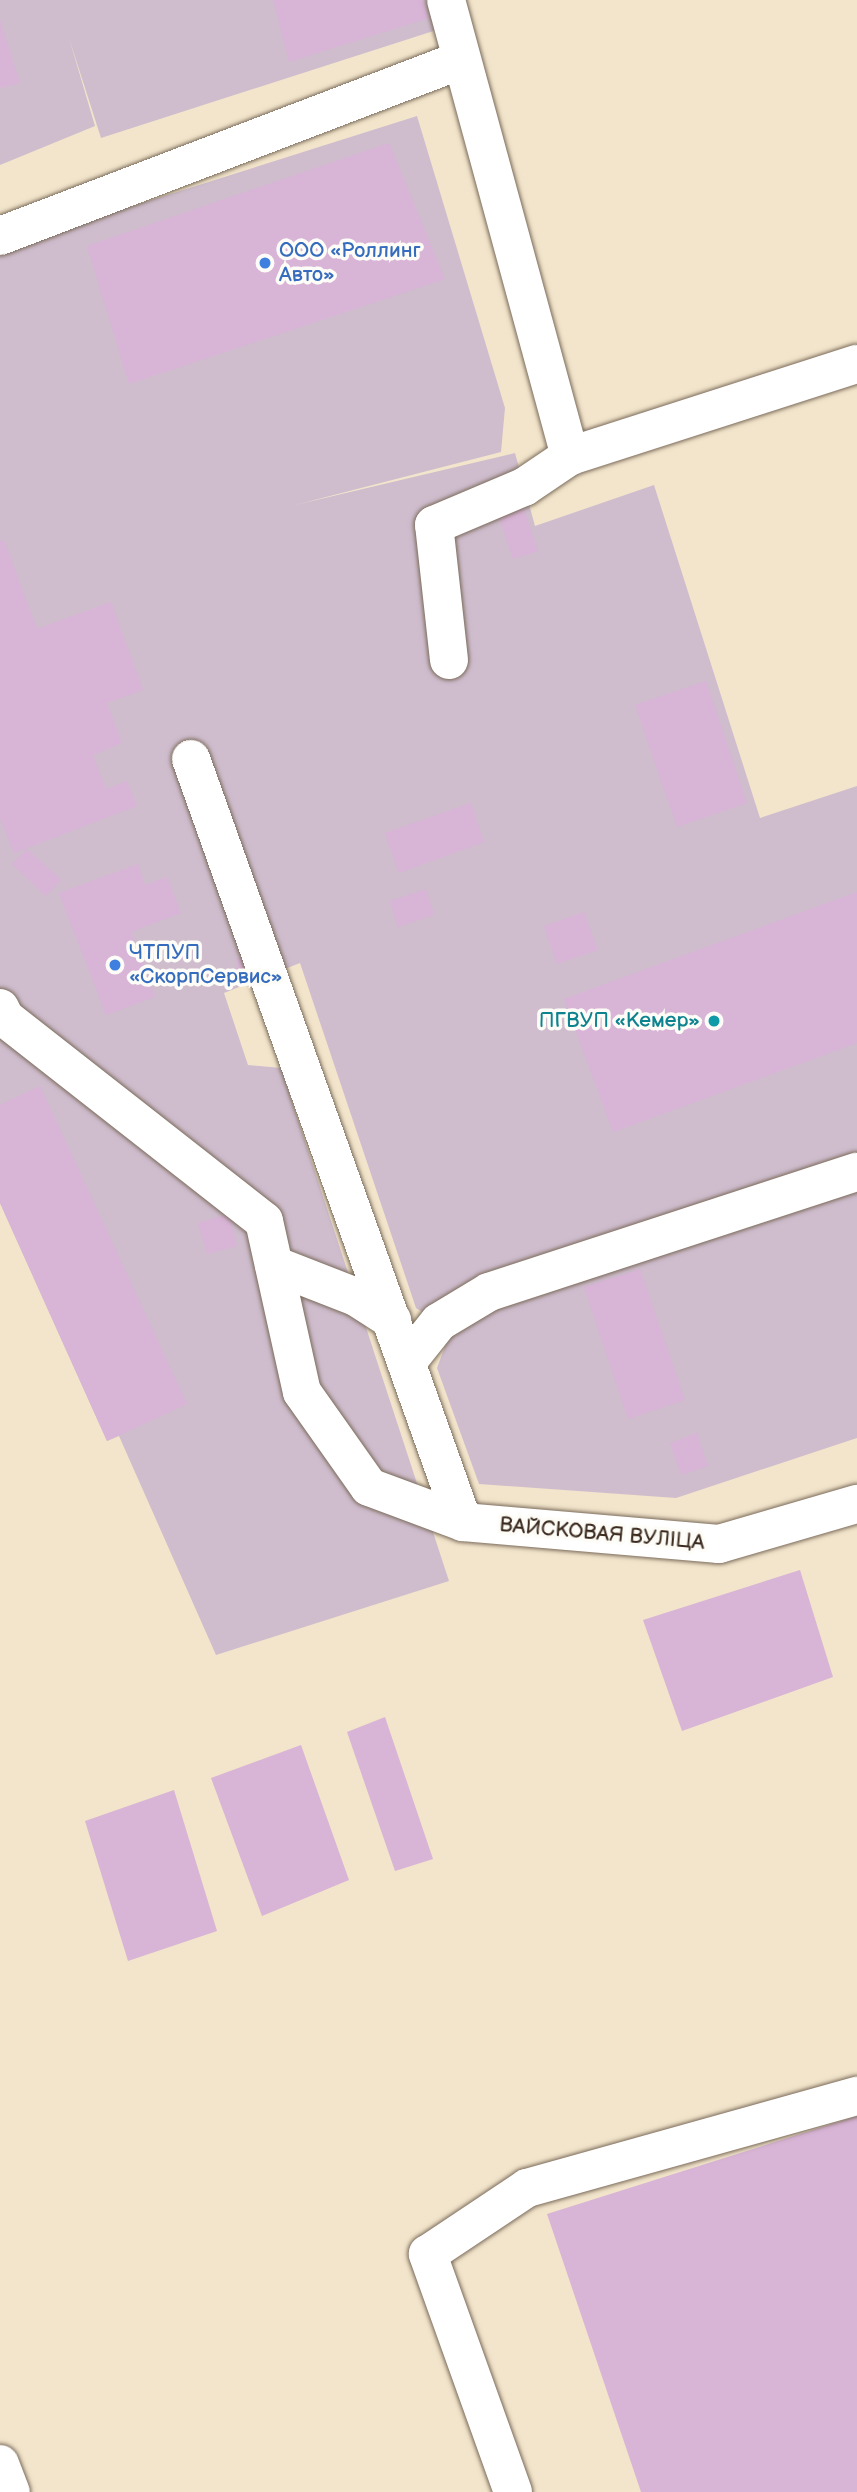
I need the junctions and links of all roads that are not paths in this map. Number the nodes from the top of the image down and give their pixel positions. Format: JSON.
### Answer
{"nodes":[{"id":1,"x":446,"y":0,"type":"edge"},
{"id":2,"x":462,"y":60,"type":"junction"},
{"id":3,"x":0,"y":236,"type":"edge"},
{"id":4,"x":857,"y":364,"type":"edge"},
{"id":5,"x":570,"y":456,"type":"junction"},
{"id":6,"x":449,"y":660,"type":"dead end"},
{"id":7,"x":191,"y":759,"type":"dead end"},
{"id":8,"x":0,"y":1008,"type":"edge"},
{"id":9,"x":857,"y":1172,"type":"edge"},
{"id":10,"x":274,"y":1265,"type":"junction"},
{"id":11,"x":392,"y":1320,"type":"junction"},
{"id":12,"x":407,"y":1362,"type":"junction"},
{"id":13,"x":857,"y":1504,"type":"edge"},
{"id":14,"x":463,"y":1522,"type":"junction"},
{"id":15,"x":857,"y":2096,"type":"edge"},
{"id":16,"x":0,"y":2464,"type":"edge"},
{"id":17,"x":11,"y":2492,"type":"edge"},
{"id":18,"x":513,"y":2492,"type":"edge"}],
"edges":[{"from":1,"to":2,"type":"lane"},
{"from":2,"to":3,"type":"lane"},
{"from":2,"to":5,"type":"lane"},
{"from":4,"to":5,"type":"lane"},
{"from":5,"to":6,"type":"lane"},
{"from":7,"to":11,"type":"lane"},
{"from":8,"to":10,"type":"lane","name":"ВАЙСКОВАЯ ВУЛІЦА"},
{"from":9,"to":12,"type":"lane"},
{"from":10,"to":11,"type":"lane"},
{"from":10,"to":14,"type":"lane","name":"ВАЙСКОВАЯ ВУЛІЦА"},
{"from":11,"to":12,"type":"lane"},
{"from":12,"to":14,"type":"lane"},
{"from":13,"to":14,"type":"lane","name":"ВАЙСКОВАЯ ВУЛІЦА"},
{"from":15,"to":18,"type":"lane"},
{"from":16,"to":17,"type":"lane"}]}
